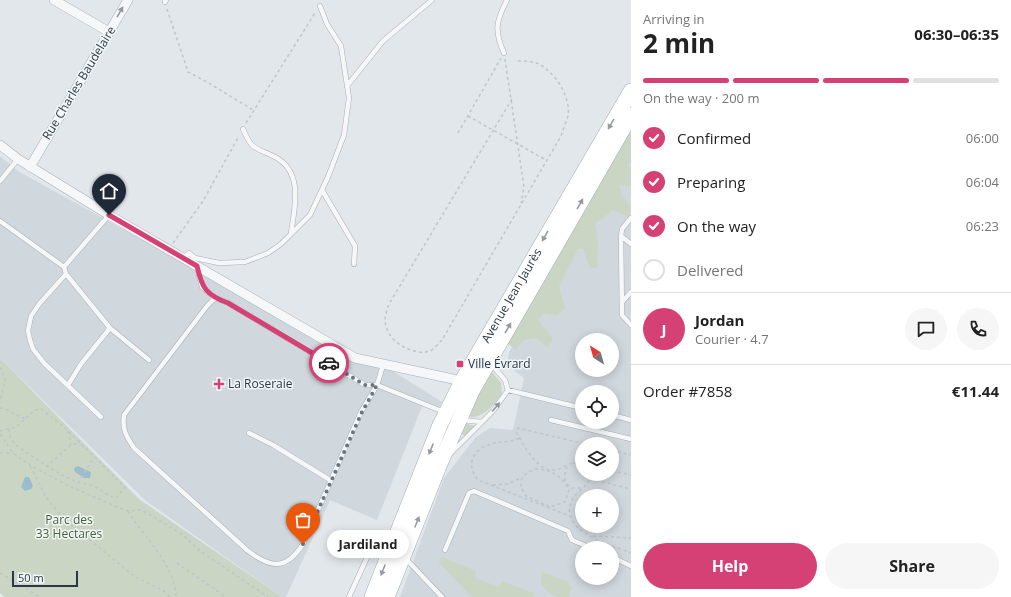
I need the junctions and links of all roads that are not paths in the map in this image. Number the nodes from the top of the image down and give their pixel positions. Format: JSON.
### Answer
{"nodes":[{"id":1,"x":54,"y":0,"type":"edge"},
{"id":2,"x":128,"y":0,"type":"edge"},
{"id":3,"x":432,"y":0,"type":"edge"},
{"id":4,"x":507,"y":0,"type":"edge"},
{"id":5,"x":320,"y":6,"type":"dead end"},
{"id":6,"x":109,"y":32,"type":"junction"},
{"id":7,"x":504,"y":53,"type":"road end"},
{"id":8,"x":347,"y":86,"type":"junction"},
{"id":9,"x":631,"y":91,"type":"edge"},
{"id":10,"x":631,"y":116,"type":"edge"},
{"id":11,"x":243,"y":129,"type":"dead end"},
{"id":12,"x":0,"y":145,"type":"edge"},
{"id":13,"x":18,"y":159,"type":"junction"},
{"id":14,"x":30,"y":167,"type":"junction"},
{"id":15,"x":0,"y":181,"type":"edge"},
{"id":16,"x":322,"y":190,"type":"junction"},
{"id":17,"x":109,"y":215,"type":"junction"},
{"id":18,"x":631,"y":218,"type":"edge"},
{"id":19,"x":0,"y":221,"type":"edge"},
{"id":20,"x":291,"y":233,"type":"junction"},
{"id":21,"x":621,"y":236,"type":"junction"},
{"id":22,"x":631,"y":244,"type":"edge"},
{"id":23,"x":183,"y":258,"type":"junction"},
{"id":24,"x":354,"y":264,"type":"dead end"},
{"id":25,"x":197,"y":266,"type":"junction"},
{"id":26,"x":64,"y":267,"type":"junction"},
{"id":27,"x":66,"y":274,"type":"junction"},
{"id":28,"x":631,"y":292,"type":"edge"},
{"id":29,"x":215,"y":298,"type":"junction"},
{"id":30,"x":622,"y":302,"type":"junction"},
{"id":31,"x":631,"y":325,"type":"edge"},
{"id":32,"x":110,"y":328,"type":"junction"},
{"id":33,"x":149,"y":360,"type":"dead end"},
{"id":34,"x":480,"y":362,"type":"junction"},
{"id":35,"x":383,"y":366,"type":"junction"},
{"id":36,"x":462,"y":381,"type":"junction"},
{"id":37,"x":68,"y":385,"type":"junction"},
{"id":38,"x":377,"y":385,"type":"junction"},
{"id":39,"x":508,"y":390,"type":"junction"},
{"id":40,"x":575,"y":406,"type":"edge"},
{"id":41,"x":453,"y":416,"type":"junction"},
{"id":42,"x":101,"y":417,"type":"dead end"},
{"id":43,"x":619,"y":417,"type":"edge"},
{"id":44,"x":551,"y":420,"type":"dead end"},
{"id":45,"x":631,"y":420,"type":"edge"},
{"id":46,"x":482,"y":422,"type":"junction"},
{"id":47,"x":249,"y":433,"type":"dead end"},
{"id":48,"x":631,"y":439,"type":"edge"},
{"id":49,"x":439,"y":466,"type":"junction"},
{"id":50,"x":330,"y":480,"type":"junction"},
{"id":51,"x":396,"y":538,"type":"junction"},
{"id":52,"x":575,"y":541,"type":"edge"},
{"id":53,"x":445,"y":550,"type":"dead end"},
{"id":54,"x":404,"y":556,"type":"junction"},
{"id":55,"x":619,"y":560,"type":"edge"},
{"id":56,"x":631,"y":566,"type":"edge"},
{"id":57,"x":349,"y":597,"type":"edge"},
{"id":58,"x":372,"y":597,"type":"edge"},
{"id":59,"x":387,"y":597,"type":"edge"},
{"id":60,"x":442,"y":597,"type":"edge"}],
"edges":[{"from":1,"to":6,"type":"street"},
{"from":6,"to":2,"type":"street","name":"Rue Charles Baudelaire","one_way":true},
{"from":3,"to":8,"type":"lane"},
{"from":4,"to":7,"type":"lane"},
{"from":5,"to":8,"type":"lane"},
{"from":6,"to":14,"type":"street","name":"Rue Charles Baudelaire"},
{"from":8,"to":16,"type":"lane"},
{"from":9,"to":34,"type":"main road","name":"Avenue Jean Jaurès","one_way":true},
{"from":34,"to":10,"type":"main road","name":"Avenue Jean Jaurès","one_way":true},
{"from":11,"to":20,"type":"lane"},
{"from":12,"to":13,"type":"street"},
{"from":13,"to":14,"type":"street"},
{"from":13,"to":15,"type":"lane"},
{"from":14,"to":17,"type":"street"},
{"from":16,"to":20,"type":"lane"},
{"from":16,"to":24,"type":"lane"},
{"from":17,"to":23,"type":"street"},
{"from":17,"to":26,"type":"lane"},
{"from":18,"to":21,"type":"lane"},
{"from":19,"to":26,"type":"lane"},
{"from":20,"to":23,"type":"lane"},
{"from":21,"to":22,"type":"lane"},
{"from":21,"to":30,"type":"lane"},
{"from":23,"to":25,"type":"street"},
{"from":25,"to":29,"type":"lane"},
{"from":25,"to":35,"type":"street"},
{"from":26,"to":27,"type":"lane"},
{"from":27,"to":32,"type":"lane"},
{"from":27,"to":37,"type":"lane"},
{"from":28,"to":30,"type":"lane"},
{"from":29,"to":38,"type":"lane"},
{"from":29,"to":50,"type":"lane"},
{"from":30,"to":31,"type":"lane"},
{"from":32,"to":33,"type":"lane"},
{"from":32,"to":37,"type":"lane"},
{"from":34,"to":36,"type":"main road","name":"Avenue Jean Jaurès"},
{"from":34,"to":39,"type":"lane"},
{"from":34,"to":41,"type":"main road","name":"Avenue Jean Jaurès"},
{"from":35,"to":36,"type":"street"},
{"from":35,"to":38,"type":"lane"},
{"from":36,"to":41,"type":"main road","name":"Avenue Jean Jaurès"},
{"from":37,"to":42,"type":"lane"},
{"from":38,"to":41,"type":"lane"},
{"from":38,"to":50,"type":"lane"},
{"from":39,"to":40,"type":"lane"},
{"from":46,"to":39,"type":"lane","one_way":true},
{"from":41,"to":46,"type":"lane"},
{"from":41,"to":49,"type":"main road","name":"Avenue Jean Jaurès"},
{"from":41,"to":51,"type":"main road","name":"Avenue Jean Jaurès","one_way":true},
{"from":43,"to":45,"type":"lane"},
{"from":44,"to":48,"type":"lane"},
{"from":46,"to":49,"type":"lane"},
{"from":47,"to":50,"type":"lane"},
{"from":54,"to":49,"type":"main road","name":"Avenue Jean Jaurès","one_way":true},
{"from":51,"to":57,"type":"lane"},
{"from":51,"to":58,"type":"main road","name":"Avenue Jean Jaurès","one_way":true},
{"from":52,"to":53,"type":"lane"},
{"from":54,"to":59,"type":"main road","name":"Avenue Jean Jaurès"},
{"from":54,"to":60,"type":"lane"},
{"from":55,"to":56,"type":"lane"}]}
